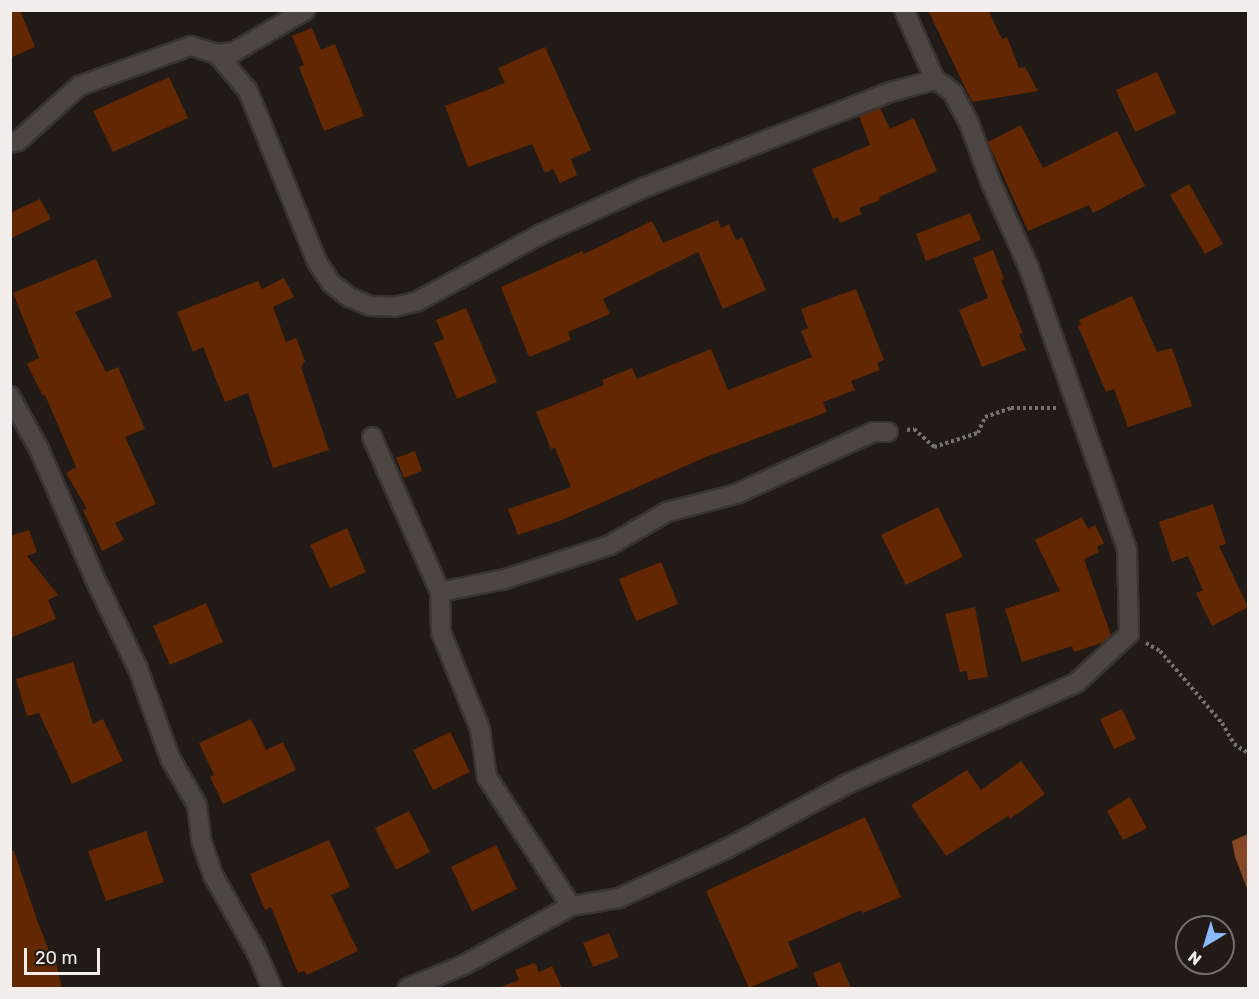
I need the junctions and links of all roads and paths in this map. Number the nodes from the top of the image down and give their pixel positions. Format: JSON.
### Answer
{"nodes":[{"id":1,"x":306,"y":10,"type":"edge"},
{"id":2,"x":904,"y":10,"type":"edge"},
{"id":3,"x":217,"y":54,"type":"junction"},
{"id":4,"x":935,"y":80,"type":"junction"},
{"id":5,"x":10,"y":143,"type":"edge"},
{"id":6,"x":10,"y":396,"type":"edge"},
{"id":7,"x":1078,"y":411,"type":"junction"},
{"id":8,"x":888,"y":432,"type":"joint"},
{"id":9,"x":372,"y":437,"type":"dead end"},
{"id":10,"x":440,"y":592,"type":"junction"},
{"id":11,"x":1129,"y":634,"type":"junction"},
{"id":12,"x":1248,"y":753,"type":"edge"},
{"id":13,"x":571,"y":906,"type":"junction"},
{"id":14,"x":272,"y":988,"type":"edge"},
{"id":15,"x":407,"y":988,"type":"edge"}],
"edges":[{"from":1,"to":3,"type":"street"},
{"from":2,"to":4,"type":"street"},
{"from":3,"to":4,"type":"street"},
{"from":3,"to":5,"type":"street"},
{"from":4,"to":7,"type":"street"},
{"from":6,"to":14,"type":"street"},
{"from":7,"to":8,"type":"path"},
{"from":7,"to":11,"type":"street"},
{"from":8,"to":10,"type":"street"},
{"from":9,"to":10,"type":"street"},
{"from":10,"to":13,"type":"street"},
{"from":11,"to":12,"type":"path"},
{"from":11,"to":13,"type":"street"},
{"from":13,"to":15,"type":"street"}]}
